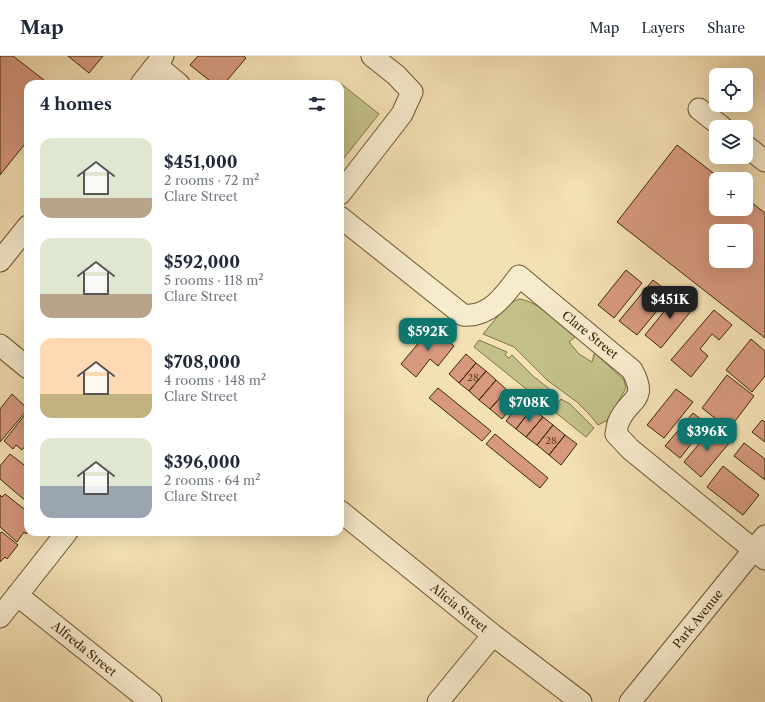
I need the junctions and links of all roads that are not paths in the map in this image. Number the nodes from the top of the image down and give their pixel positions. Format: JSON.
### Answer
{"nodes":[{"id":1,"x":372,"y":56,"type":"edge"},
{"id":2,"x":160,"y":61,"type":"edge"},
{"id":3,"x":144,"y":80,"type":"edge"},
{"id":4,"x":176,"y":80,"type":"edge"},
{"id":5,"x":700,"y":109,"type":"dead end"},
{"id":6,"x":713,"y":120,"type":"edge"},
{"id":7,"x":753,"y":152,"type":"edge"},
{"id":8,"x":765,"y":161,"type":"edge"},
{"id":9,"x":344,"y":189,"type":"edge"},
{"id":10,"x":344,"y":220,"type":"edge"},
{"id":11,"x":24,"y":231,"type":"edge"},
{"id":12,"x":0,"y":261,"type":"edge"},
{"id":13,"x":0,"y":345,"type":"edge"},
{"id":14,"x":24,"y":365,"type":"edge"},
{"id":15,"x":344,"y":514,"type":"edge"},
{"id":16,"x":64,"y":536,"type":"edge"},
{"id":17,"x":761,"y":548,"type":"edge"},
{"id":18,"x":17,"y":595,"type":"junction"},
{"id":19,"x":0,"y":617,"type":"edge"},
{"id":20,"x":493,"y":635,"type":"junction"},
{"id":21,"x":151,"y":702,"type":"edge"},
{"id":22,"x":438,"y":702,"type":"edge"},
{"id":23,"x":581,"y":702,"type":"edge"},
{"id":24,"x":630,"y":702,"type":"edge"}],
"edges":[{"from":1,"to":9,"type":"street"},
{"from":2,"to":3,"type":"street"},
{"from":2,"to":4,"type":"street"},
{"from":5,"to":6,"type":"street"},
{"from":7,"to":8,"type":"street"},
{"from":10,"to":17,"type":"street","name":"Clare Street"},
{"from":11,"to":12,"type":"street"},
{"from":13,"to":14,"type":"street"},
{"from":15,"to":20,"type":"street","name":"Alicia Street"},
{"from":16,"to":18,"type":"street"},
{"from":17,"to":24,"type":"street","name":"Park Avenue"},
{"from":18,"to":19,"type":"street"},
{"from":18,"to":21,"type":"street","name":"Alfreda Street"},
{"from":20,"to":22,"type":"street"},
{"from":20,"to":23,"type":"street","name":"Alicia Street"}]}
